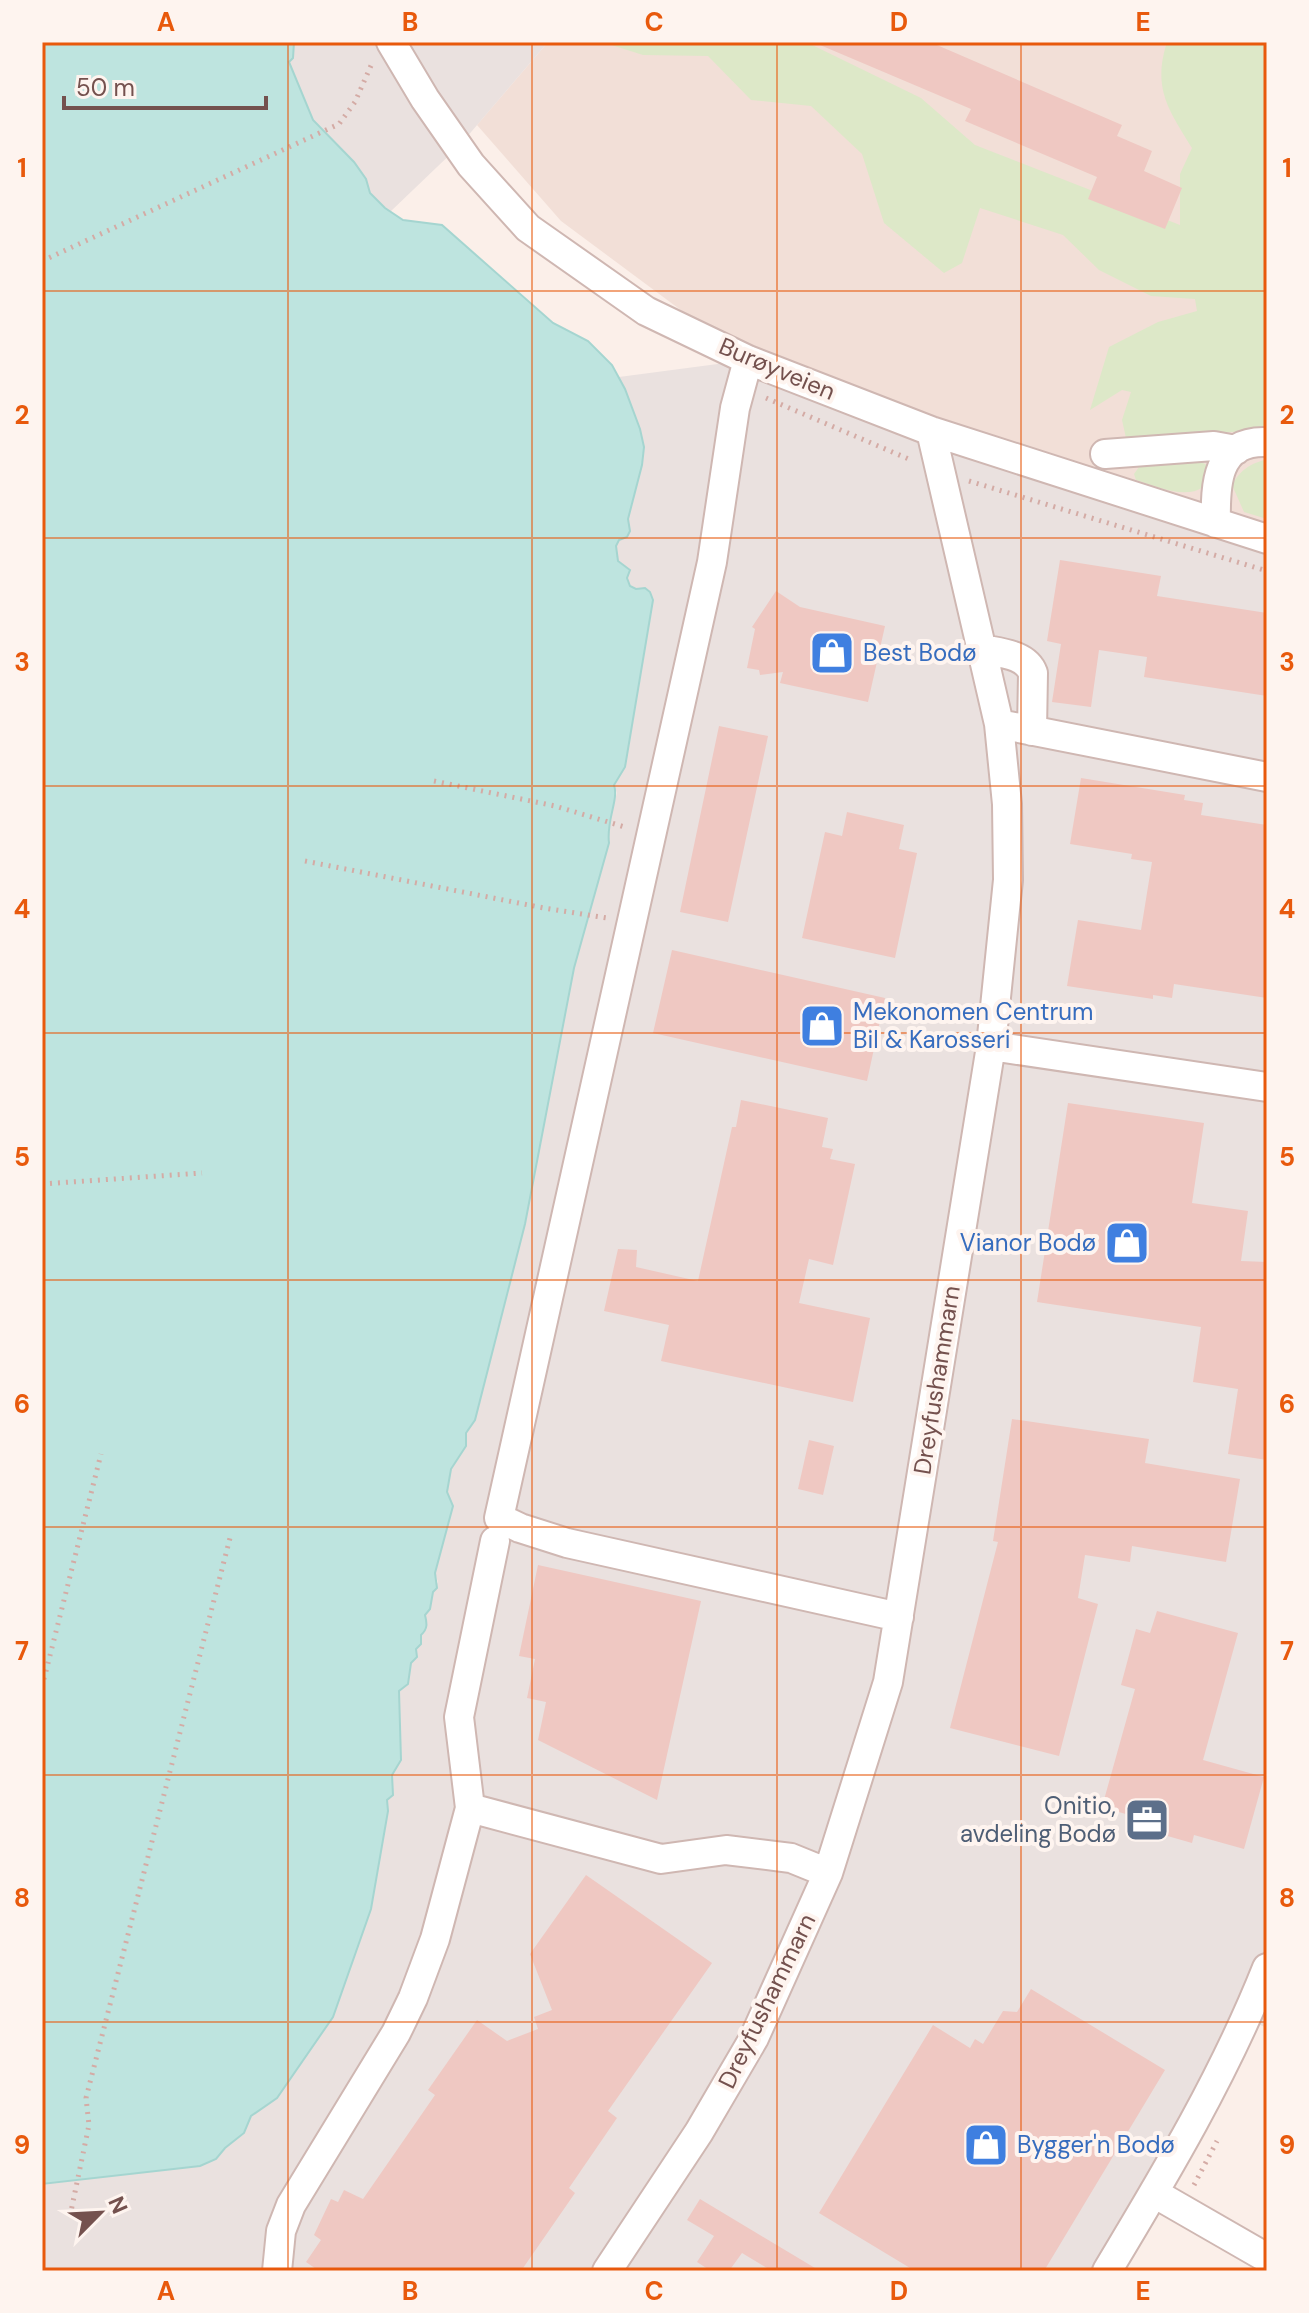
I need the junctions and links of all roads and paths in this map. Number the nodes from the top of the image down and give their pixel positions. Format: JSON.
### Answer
{"nodes":[{"id":1,"x":382,"y":51,"type":"edge"},
{"id":2,"x":42,"y":261,"type":"edge"},
{"id":3,"x":748,"y":360,"type":"junction"},
{"id":4,"x":931,"y":431,"type":"junction"},
{"id":5,"x":1267,"y":442,"type":"edge"},
{"id":6,"x":1236,"y":450,"type":"junction"},
{"id":7,"x":1105,"y":454,"type":"dead end"},
{"id":8,"x":939,"y":471,"type":"junction"},
{"id":9,"x":1216,"y":523,"type":"junction"},
{"id":10,"x":1267,"y":539,"type":"edge"},
{"id":11,"x":1267,"y":571,"type":"edge"},
{"id":12,"x":982,"y":649,"type":"junction"},
{"id":13,"x":999,"y":724,"type":"junction"},
{"id":14,"x":1032,"y":731,"type":"junction"},
{"id":15,"x":1267,"y":777,"type":"edge"},
{"id":16,"x":434,"y":781,"type":"dead end"},
{"id":17,"x":622,"y":826,"type":"dead end"},
{"id":18,"x":305,"y":861,"type":"dead end"},
{"id":19,"x":600,"y":917,"type":"dead end"},
{"id":20,"x":991,"y":1046,"type":"junction"},
{"id":21,"x":1267,"y":1087,"type":"edge"},
{"id":22,"x":202,"y":1173,"type":"dead end"},
{"id":23,"x":42,"y":1184,"type":"edge"},
{"id":24,"x":101,"y":1454,"type":"dead end"},
{"id":25,"x":231,"y":1534,"type":"dead end"},
{"id":26,"x":495,"y":1541,"type":"dead end"},
{"id":27,"x":899,"y":1617,"type":"junction"},
{"id":28,"x":42,"y":1687,"type":"edge"},
{"id":29,"x":470,"y":1808,"type":"junction"},
{"id":30,"x":828,"y":1873,"type":"junction"},
{"id":31,"x":1267,"y":1968,"type":"edge"},
{"id":32,"x":1154,"y":2193,"type":"junction"},
{"id":33,"x":70,"y":2216,"type":"dead end"},
{"id":34,"x":1267,"y":2258,"type":"edge"},
{"id":35,"x":277,"y":2271,"type":"edge"},
{"id":36,"x":607,"y":2271,"type":"edge"},
{"id":37,"x":1107,"y":2271,"type":"edge"}],
"edges":[{"from":1,"to":2,"type":"path"},
{"from":1,"to":3,"type":"street","name":"Burøyveien"},
{"from":3,"to":4,"type":"street","name":"Burøyveien"},
{"from":3,"to":27,"type":"street"},
{"from":4,"to":8,"type":"street","name":"Dreyfushammarn"},
{"from":4,"to":9,"type":"street","name":"Burøyveien"},
{"from":5,"to":6,"type":"street"},
{"from":6,"to":7,"type":"street"},
{"from":6,"to":9,"type":"street"},
{"from":8,"to":11,"type":"path"},
{"from":8,"to":12,"type":"street","name":"Dreyfushammarn"},
{"from":9,"to":10,"type":"street","name":"Burøyveien"},
{"from":12,"to":13,"type":"street","name":"Dreyfushammarn"},
{"from":12,"to":14,"type":"street"},
{"from":13,"to":14,"type":"street"},
{"from":13,"to":20,"type":"street","name":"Dreyfushammarn"},
{"from":14,"to":15,"type":"street"},
{"from":16,"to":17,"type":"path"},
{"from":18,"to":19,"type":"path"},
{"from":20,"to":21,"type":"street"},
{"from":20,"to":27,"type":"street","name":"Dreyfushammarn"},
{"from":22,"to":23,"type":"path"},
{"from":24,"to":28,"type":"path"},
{"from":25,"to":33,"type":"path"},
{"from":26,"to":29,"type":"street"},
{"from":27,"to":30,"type":"street","name":"Dreyfushammarn"},
{"from":29,"to":30,"type":"street"},
{"from":29,"to":35,"type":"street"},
{"from":30,"to":36,"type":"street","name":"Dreyfushammarn"},
{"from":31,"to":32,"type":"street"},
{"from":32,"to":34,"type":"street"},
{"from":32,"to":37,"type":"street"}]}
